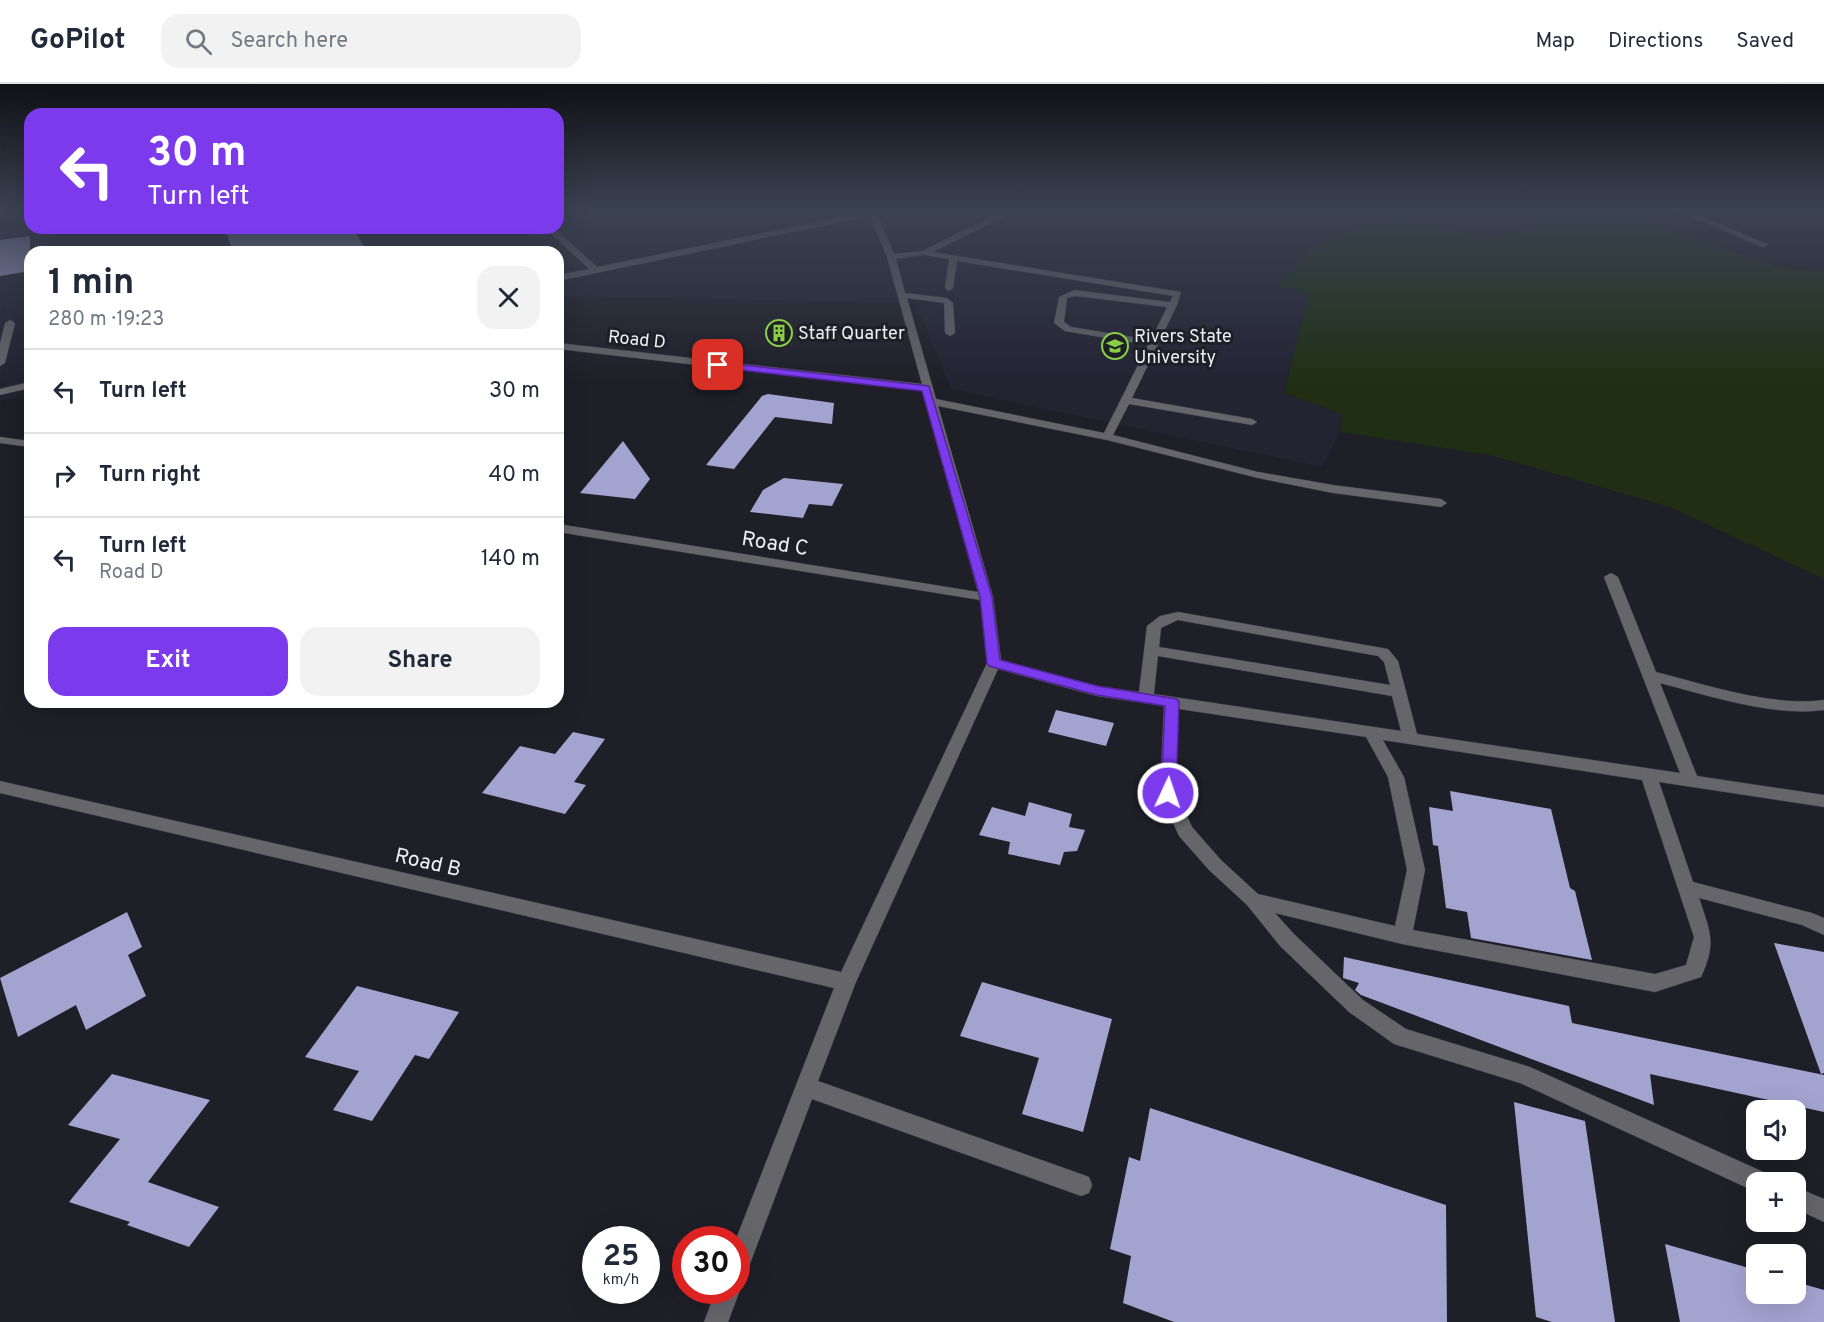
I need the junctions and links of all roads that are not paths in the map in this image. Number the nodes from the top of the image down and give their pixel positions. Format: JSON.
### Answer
{"nodes":[{"id":1,"x":592,"y":268,"type":"edge"},
{"id":2,"x":605,"y":268,"type":"edge"},
{"id":3,"x":894,"y":268,"type":"edge"},
{"id":4,"x":952,"y":268,"type":"edge"},
{"id":5,"x":1019,"y":268,"type":"edge"},
{"id":6,"x":594,"y":270,"type":"junction"},
{"id":7,"x":564,"y":277,"type":"edge"},
{"id":8,"x":949,"y":288,"type":"dead end"},
{"id":9,"x":901,"y":295,"type":"junction"},
{"id":10,"x":1173,"y":305,"type":"junction"},
{"id":11,"x":10,"y":323,"type":"dead end"},
{"id":12,"x":950,"y":333,"type":"dead end"},
{"id":13,"x":1154,"y":344,"type":"junction"},
{"id":14,"x":564,"y":347,"type":"edge"},
{"id":15,"x":0,"y":363,"type":"edge"},
{"id":16,"x":24,"y":387,"type":"edge"},
{"id":17,"x":0,"y":392,"type":"edge"},
{"id":18,"x":928,"y":395,"type":"junction"},
{"id":19,"x":1125,"y":399,"type":"junction"},
{"id":20,"x":1252,"y":422,"type":"dead end"},
{"id":21,"x":1107,"y":437,"type":"junction"},
{"id":22,"x":0,"y":440,"type":"edge"},
{"id":23,"x":24,"y":443,"type":"edge"},
{"id":24,"x":1441,"y":503,"type":"dead end"},
{"id":25,"x":564,"y":529,"type":"edge"},
{"id":26,"x":1611,"y":577,"type":"dead end"},
{"id":27,"x":986,"y":597,"type":"junction"},
{"id":28,"x":1151,"y":650,"type":"junction"},
{"id":29,"x":994,"y":663,"type":"junction"},
{"id":30,"x":1650,"y":676,"type":"junction"},
{"id":31,"x":1399,"y":692,"type":"junction"},
{"id":32,"x":1146,"y":698,"type":"junction"},
{"id":33,"x":1172,"y":702,"type":"junction"},
{"id":34,"x":1824,"y":705,"type":"edge"},
{"id":35,"x":1371,"y":732,"type":"junction"},
{"id":36,"x":1410,"y":738,"type":"junction"},
{"id":37,"x":1649,"y":775,"type":"junction"},
{"id":38,"x":1691,"y":781,"type":"junction"},
{"id":39,"x":0,"y":787,"type":"edge"},
{"id":40,"x":1824,"y":801,"type":"edge"},
{"id":41,"x":1686,"y":887,"type":"junction"},
{"id":42,"x":1254,"y":900,"type":"junction"},
{"id":43,"x":1824,"y":927,"type":"edge"},
{"id":44,"x":1402,"y":936,"type":"junction"},
{"id":45,"x":846,"y":982,"type":"junction"},
{"id":46,"x":806,"y":1087,"type":"junction"},
{"id":47,"x":1746,"y":1176,"type":"edge"},
{"id":48,"x":1081,"y":1185,"type":"dead end"},
{"id":49,"x":1806,"y":1203,"type":"edge"},
{"id":50,"x":1824,"y":1211,"type":"edge"},
{"id":51,"x":750,"y":1233,"type":"edge"},
{"id":52,"x":723,"y":1304,"type":"edge"},
{"id":53,"x":716,"y":1322,"type":"edge"}],
"edges":[{"from":1,"to":6,"type":"street"},
{"from":2,"to":6,"type":"street"},
{"from":3,"to":9,"type":"street"},
{"from":4,"to":8,"type":"street"},
{"from":5,"to":10,"type":"street"},
{"from":6,"to":7,"type":"street"},
{"from":9,"to":12,"type":"street"},
{"from":9,"to":18,"type":"street"},
{"from":10,"to":13,"type":"street"},
{"from":10,"to":13,"type":"street"},
{"from":11,"to":15,"type":"street"},
{"from":13,"to":19,"type":"street"},
{"from":14,"to":18,"type":"street","name":"Road D"},
{"from":16,"to":17,"type":"street"},
{"from":18,"to":21,"type":"street","name":"Road D"},
{"from":18,"to":27,"type":"street"},
{"from":19,"to":20,"type":"street"},
{"from":19,"to":21,"type":"street"},
{"from":21,"to":24,"type":"street","name":"Road D"},
{"from":22,"to":23,"type":"street"},
{"from":25,"to":27,"type":"street","name":"Road C"},
{"from":26,"to":30,"type":"street"},
{"from":27,"to":29,"type":"street"},
{"from":28,"to":31,"type":"street"},
{"from":28,"to":31,"type":"street"},
{"from":28,"to":32,"type":"street"},
{"from":29,"to":32,"type":"street"},
{"from":29,"to":45,"type":"street"},
{"from":30,"to":34,"type":"street"},
{"from":30,"to":38,"type":"street"},
{"from":31,"to":36,"type":"street"},
{"from":32,"to":33,"type":"street"},
{"from":33,"to":35,"type":"street"},
{"from":33,"to":42,"type":"street"},
{"from":35,"to":36,"type":"street"},
{"from":35,"to":44,"type":"street"},
{"from":36,"to":37,"type":"street"},
{"from":37,"to":38,"type":"street"},
{"from":37,"to":41,"type":"street"},
{"from":38,"to":40,"type":"street"},
{"from":39,"to":45,"type":"street","name":"Road B"},
{"from":41,"to":43,"type":"street"},
{"from":41,"to":44,"type":"street"},
{"from":42,"to":44,"type":"street"},
{"from":42,"to":47,"type":"street"},
{"from":45,"to":46,"type":"street"},
{"from":46,"to":48,"type":"street"},
{"from":46,"to":51,"type":"street"},
{"from":49,"to":50,"type":"street"},
{"from":52,"to":53,"type":"street"}]}
